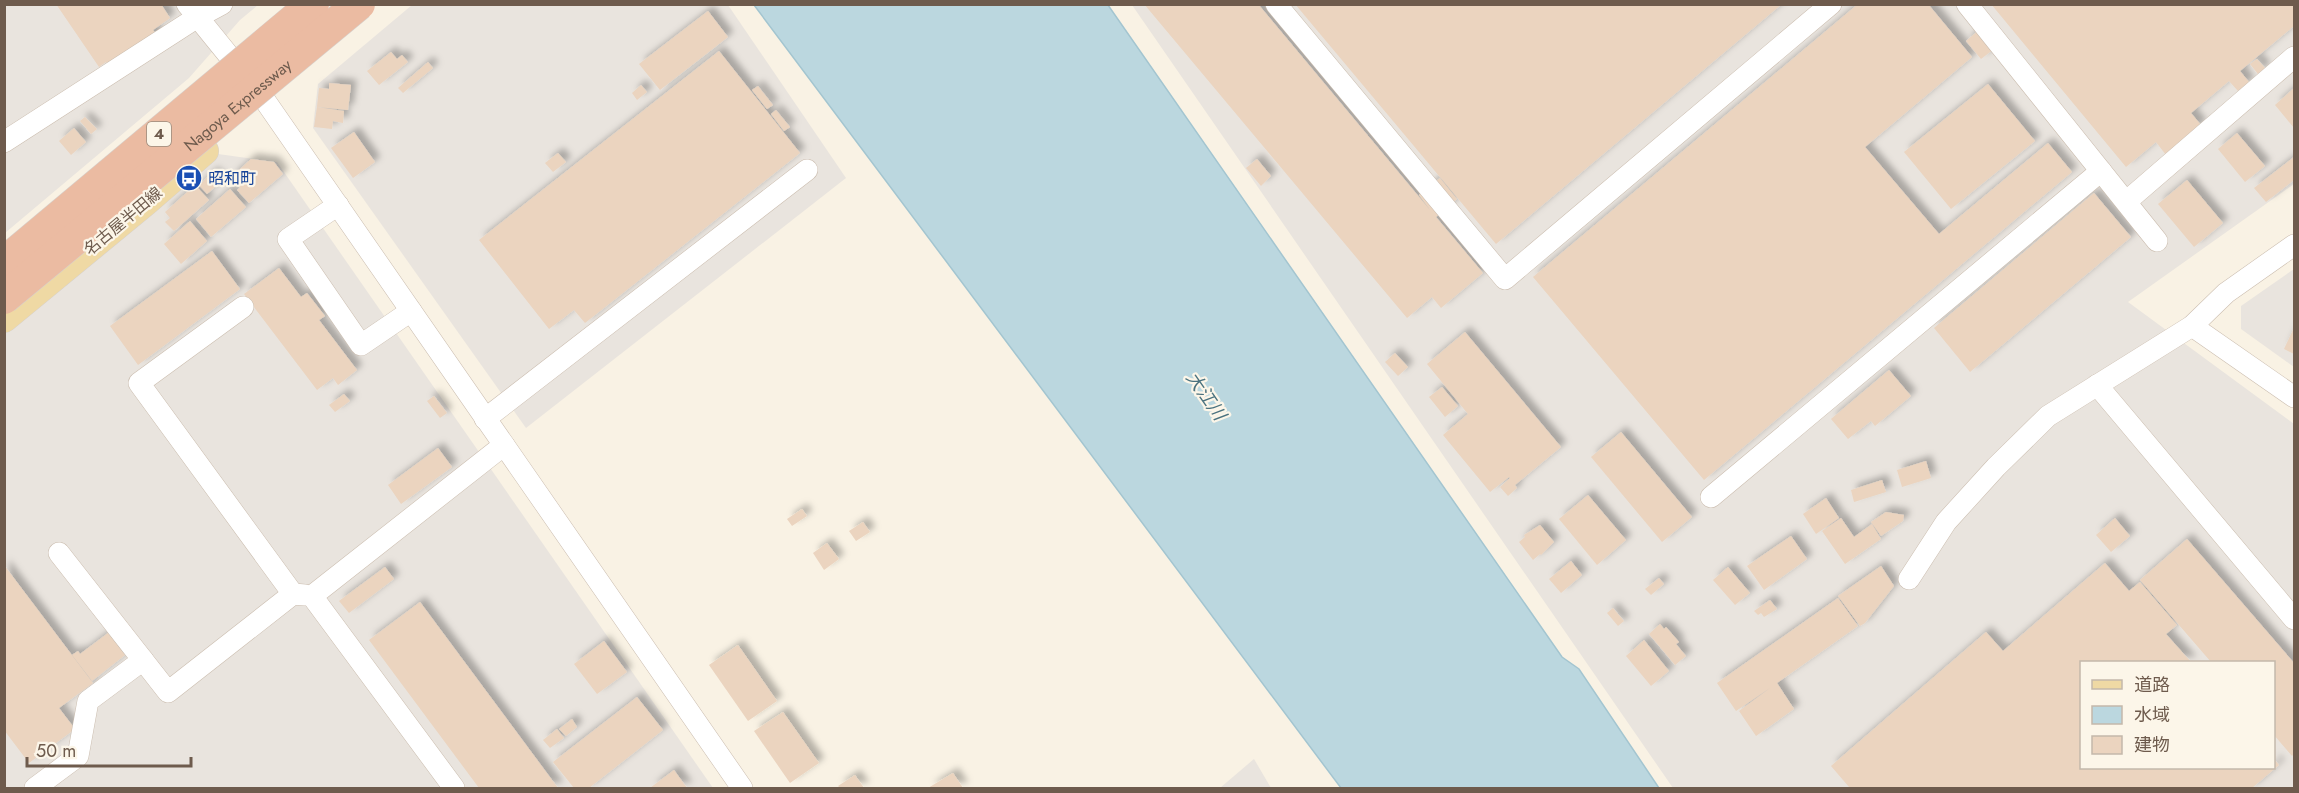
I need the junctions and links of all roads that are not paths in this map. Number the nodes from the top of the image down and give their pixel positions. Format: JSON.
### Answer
{"nodes":[{"id":1,"x":222,"y":4,"type":"edge"},
{"id":2,"x":299,"y":4,"type":"edge"},
{"id":3,"x":313,"y":4,"type":"edge"},
{"id":4,"x":359,"y":4,"type":"edge"},
{"id":5,"x":377,"y":4,"type":"edge"},
{"id":6,"x":1276,"y":4,"type":"edge"},
{"id":7,"x":1831,"y":4,"type":"edge"},
{"id":8,"x":1968,"y":4,"type":"edge"},
{"id":9,"x":192,"y":11,"type":"edge"},
{"id":10,"x":2295,"y":57,"type":"edge"},
{"id":11,"x":232,"y":60,"type":"junction"},
{"id":12,"x":264,"y":99,"type":"junction"},
{"id":13,"x":4,"y":142,"type":"edge"},
{"id":14,"x":807,"y":170,"type":"dead end"},
{"id":15,"x":2101,"y":171,"type":"junction"},
{"id":16,"x":2127,"y":201,"type":"junction"},
{"id":17,"x":338,"y":205,"type":"junction"},
{"id":18,"x":2157,"y":241,"type":"dead end"},
{"id":19,"x":2295,"y":245,"type":"edge"},
{"id":20,"x":4,"y":248,"type":"edge"},
{"id":21,"x":4,"y":263,"type":"edge"},
{"id":22,"x":4,"y":298,"type":"edge"},
{"id":23,"x":243,"y":307,"type":"dead end"},
{"id":24,"x":411,"y":311,"type":"junction"},
{"id":25,"x":4,"y":319,"type":"edge"},
{"id":26,"x":2192,"y":326,"type":"junction"},
{"id":27,"x":2097,"y":385,"type":"junction"},
{"id":28,"x":2295,"y":397,"type":"edge"},
{"id":29,"x":485,"y":419,"type":"junction"},
{"id":30,"x":504,"y":445,"type":"junction"},
{"id":31,"x":1711,"y":497,"type":"dead end"},
{"id":32,"x":59,"y":553,"type":"dead end"},
{"id":33,"x":1909,"y":579,"type":"dead end"},
{"id":34,"x":302,"y":595,"type":"junction"},
{"id":35,"x":2295,"y":620,"type":"edge"},
{"id":36,"x":143,"y":660,"type":"junction"},
{"id":37,"x":35,"y":789,"type":"edge"},
{"id":38,"x":454,"y":789,"type":"edge"},
{"id":39,"x":742,"y":789,"type":"edge"}],
"edges":[{"from":1,"to":9,"type":"street"},
{"from":2,"to":11,"type":"main road"},
{"from":3,"to":21,"type":"highway","name":"Nagoya Expressway","number":"4","bridge":true},
{"from":4,"to":22,"type":"highway","name":"Nagoya Expressway","number":"4","bridge":true},
{"from":5,"to":12,"type":"main road","name":"名古屋半田線"},
{"from":6,"to":7,"type":"street"},
{"from":8,"to":15,"type":"street"},
{"from":9,"to":11,"type":"street"},
{"from":9,"to":13,"type":"street"},
{"from":10,"to":16,"type":"street"},
{"from":11,"to":12,"type":"street"},
{"from":11,"to":20,"type":"main road"},
{"from":12,"to":17,"type":"street"},
{"from":12,"to":25,"type":"main road","name":"名古屋半田線"},
{"from":14,"to":29,"type":"street"},
{"from":15,"to":16,"type":"street"},
{"from":15,"to":31,"type":"street"},
{"from":16,"to":18,"type":"street"},
{"from":17,"to":24,"type":"street"},
{"from":17,"to":24,"type":"street"},
{"from":19,"to":26,"type":"street"},
{"from":23,"to":34,"type":"street"},
{"from":24,"to":29,"type":"street"},
{"from":26,"to":27,"type":"street"},
{"from":26,"to":28,"type":"street"},
{"from":27,"to":33,"type":"street"},
{"from":27,"to":35,"type":"street"},
{"from":29,"to":30,"type":"street"},
{"from":30,"to":34,"type":"street"},
{"from":30,"to":39,"type":"street"},
{"from":32,"to":36,"type":"street"},
{"from":34,"to":36,"type":"street"},
{"from":34,"to":38,"type":"street"},
{"from":36,"to":37,"type":"street"}]}
